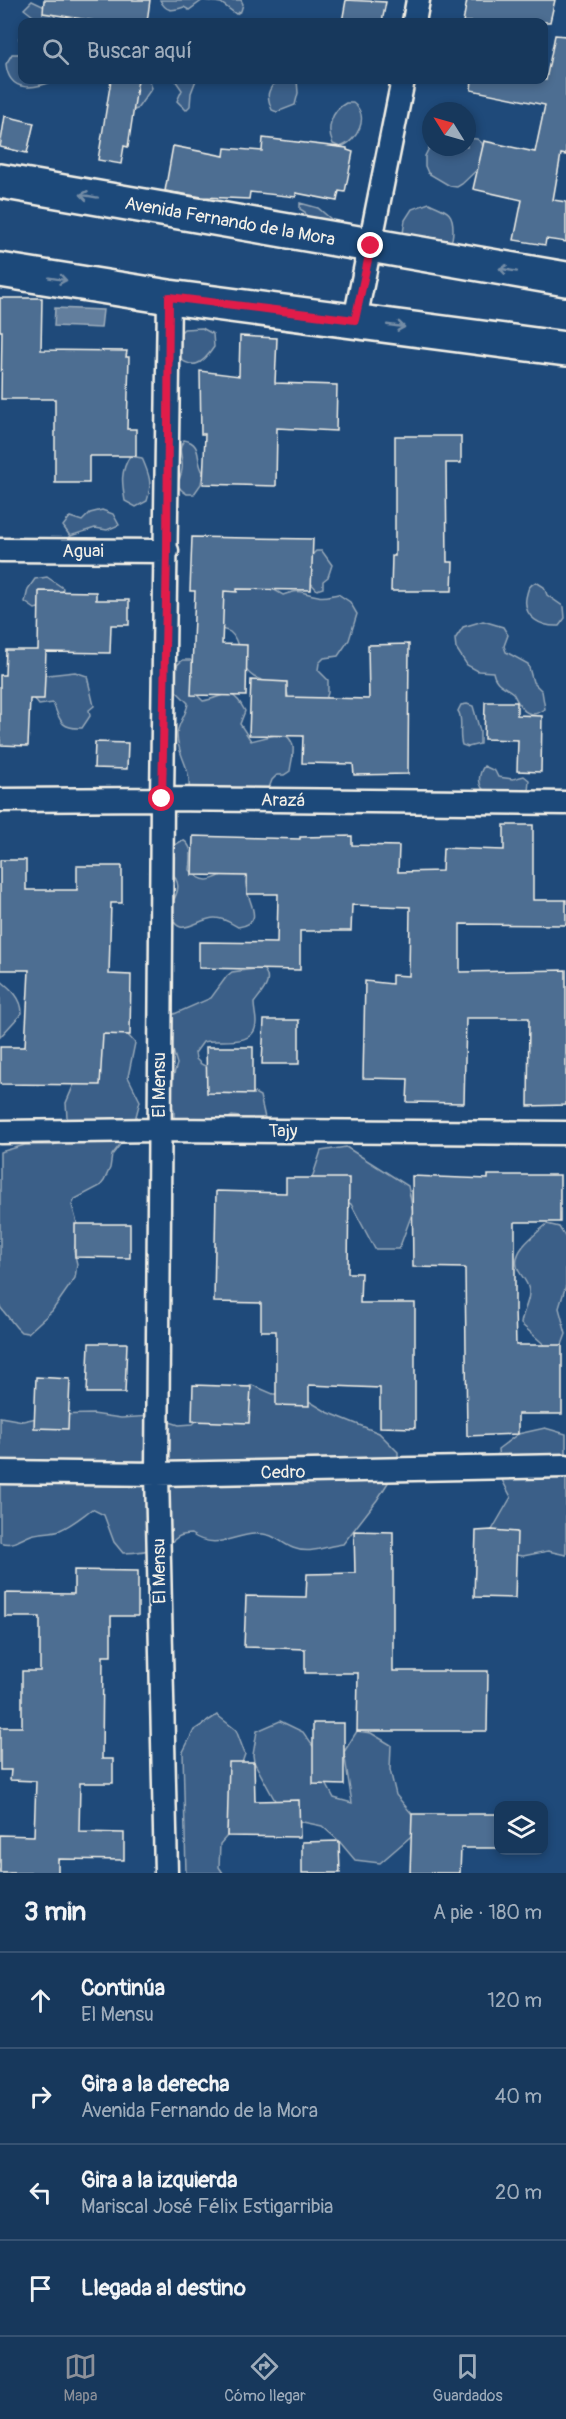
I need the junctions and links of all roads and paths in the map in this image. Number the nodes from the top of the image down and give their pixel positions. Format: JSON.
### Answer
{"nodes":[{"id":1,"x":418,"y":0,"type":"edge"},
{"id":2,"x":415,"y":18,"type":"edge"},
{"id":3,"x":402,"y":84,"type":"edge"},
{"id":4,"x":0,"y":181,"type":"edge"},
{"id":5,"x":371,"y":246,"type":"junction"},
{"id":6,"x":0,"y":270,"type":"edge"},
{"id":7,"x":566,"y":279,"type":"edge"},
{"id":8,"x":169,"y":297,"type":"junction"},
{"id":9,"x":355,"y":320,"type":"junction"},
{"id":10,"x":566,"y":349,"type":"edge"},
{"id":11,"x":0,"y":550,"type":"edge"},
{"id":12,"x":167,"y":551,"type":"junction"},
{"id":13,"x":162,"y":799,"type":"junction"},
{"id":14,"x":0,"y":800,"type":"edge"},
{"id":15,"x":566,"y":803,"type":"edge"},
{"id":16,"x":159,"y":1130,"type":"junction"},
{"id":17,"x":0,"y":1132,"type":"edge"},
{"id":18,"x":566,"y":1133,"type":"edge"},
{"id":19,"x":566,"y":1466,"type":"edge"},
{"id":20,"x":0,"y":1472,"type":"edge"},
{"id":21,"x":157,"y":1474,"type":"junction"},
{"id":22,"x":166,"y":1873,"type":"edge"}],
"edges":[{"from":1,"to":2,"type":"street"},
{"from":3,"to":5,"type":"street"},
{"from":5,"to":4,"type":"main road","name":"Avenida Fernando de la Mora","one_way":true},
{"from":7,"to":5,"type":"main road","name":"Avenida Fernando de la Mora","one_way":true},
{"from":5,"to":9,"type":"street"},
{"from":6,"to":8,"type":"main road","one_way":true},
{"from":8,"to":9,"type":"main road"},
{"from":8,"to":12,"type":"street","name":"El Mensu"},
{"from":9,"to":10,"type":"main road","one_way":true},
{"from":11,"to":12,"type":"street","name":"Aguai"},
{"from":12,"to":13,"type":"street","name":"El Mensu"},
{"from":13,"to":14,"type":"street","name":"Arazá"},
{"from":13,"to":15,"type":"street","name":"Arazá"},
{"from":13,"to":16,"type":"street","name":"El Mensu"},
{"from":16,"to":17,"type":"street","name":"Tajy"},
{"from":16,"to":18,"type":"street","name":"Tajy"},
{"from":16,"to":21,"type":"street","name":"El Mensu"},
{"from":19,"to":21,"type":"street","name":"Cedro"},
{"from":20,"to":21,"type":"street","name":"Cedro"},
{"from":21,"to":22,"type":"street","name":"El Mensu"}]}
